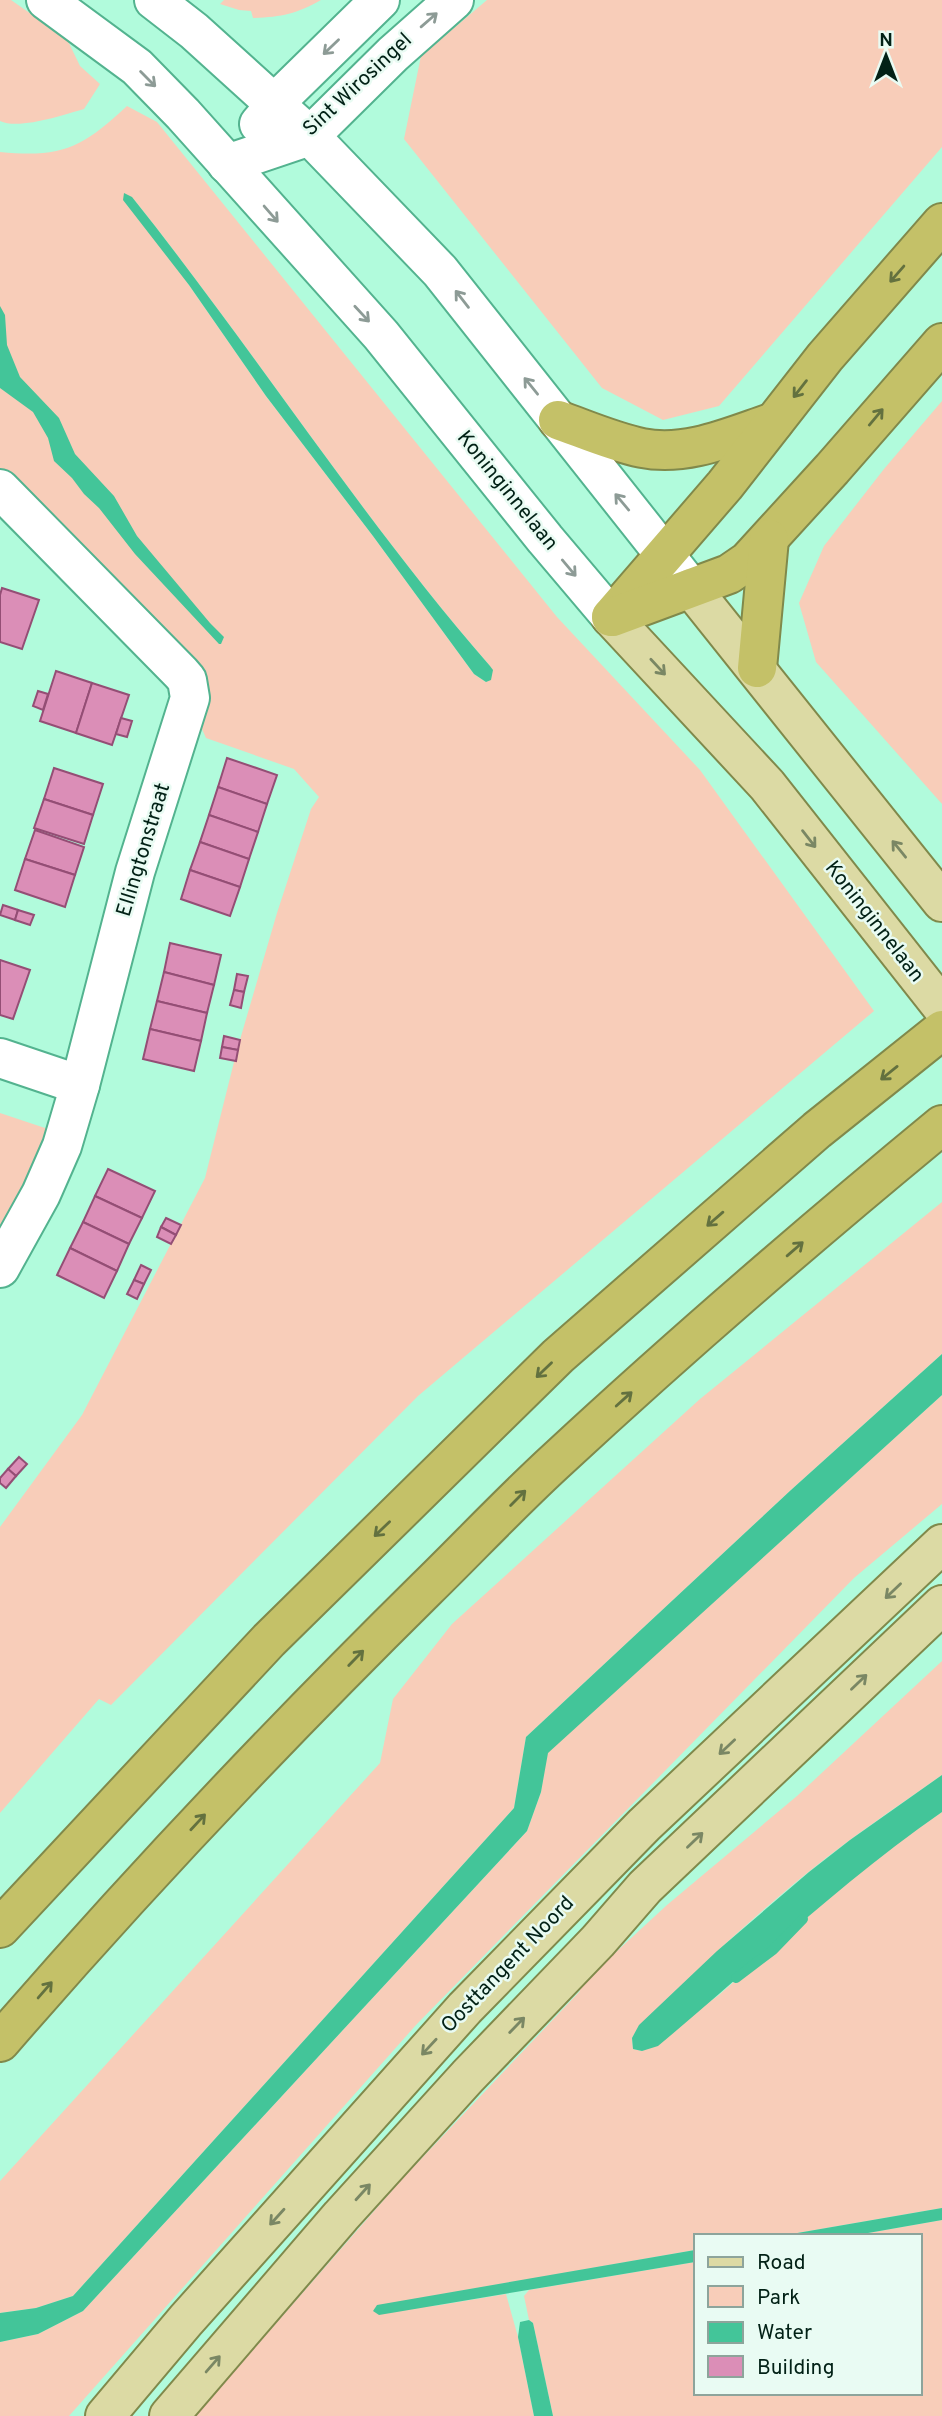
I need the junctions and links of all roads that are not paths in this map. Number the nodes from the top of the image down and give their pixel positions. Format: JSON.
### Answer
{"nodes":[{"id":1,"x":46,"y":0,"type":"edge"},
{"id":2,"x":154,"y":0,"type":"edge"},
{"id":3,"x":380,"y":0,"type":"edge"},
{"id":4,"x":454,"y":0,"type":"edge"},
{"id":5,"x":275,"y":103,"type":"junction"},
{"id":6,"x":310,"y":136,"type":"junction"},
{"id":7,"x":228,"y":164,"type":"junction"},
{"id":8,"x":942,"y":223,"type":"edge"},
{"id":9,"x":942,"y":342,"type":"edge"},
{"id":10,"x":558,"y":420,"type":"junction"},
{"id":11,"x":774,"y":422,"type":"junction"},
{"id":12,"x":0,"y":489,"type":"edge"},
{"id":13,"x":769,"y":540,"type":"junction"},
{"id":14,"x":666,"y":554,"type":"junction"},
{"id":15,"x":691,"y":588,"type":"junction"},
{"id":16,"x":611,"y":617,"type":"junction"},
{"id":17,"x":757,"y":668,"type":"junction"},
{"id":18,"x":942,"y":902,"type":"edge"},
{"id":19,"x":942,"y":1007,"type":"edge"},
{"id":20,"x":942,"y":1030,"type":"edge"},
{"id":21,"x":0,"y":1058,"type":"edge"},
{"id":22,"x":80,"y":1085,"type":"junction"},
{"id":23,"x":942,"y":1125,"type":"edge"},
{"id":24,"x":0,"y":1268,"type":"edge"},
{"id":25,"x":942,"y":1544,"type":"edge"},
{"id":26,"x":942,"y":1605,"type":"edge"},
{"id":27,"x":0,"y":1928,"type":"edge"},
{"id":28,"x":0,"y":2042,"type":"edge"},
{"id":29,"x":105,"y":2416,"type":"edge"},
{"id":30,"x":169,"y":2416,"type":"edge"}],
"edges":[{"from":1,"to":7,"type":"main road","name":"Koninginnelaan","one_way":true},
{"from":2,"to":5,"type":"main road"},
{"from":3,"to":5,"type":"main road","name":"Sint Wirosingel","one_way":true},
{"from":6,"to":4,"type":"main road","name":"Sint Wirosingel","one_way":true},
{"from":5,"to":6,"type":"main road"},
{"from":5,"to":7,"type":"main road","name":"Sint Wirosingel"},
{"from":6,"to":7,"type":"main road","name":"Sint Wirosingel"},
{"from":10,"to":6,"type":"main road","one_way":true},
{"from":7,"to":16,"type":"main road","name":"Koninginnelaan","one_way":true},
{"from":8,"to":11,"type":"highway","one_way":true},
{"from":13,"to":9,"type":"highway","one_way":true},
{"from":10,"to":11,"type":"highway"},
{"from":14,"to":10,"type":"main road","one_way":true},
{"from":11,"to":14,"type":"highway"},
{"from":12,"to":22,"type":"main road","name":"Ellingtonstraat"},
{"from":13,"to":15,"type":"highway"},
{"from":13,"to":17,"type":"highway"},
{"from":14,"to":15,"type":"main road"},
{"from":14,"to":16,"type":"highway"},
{"from":15,"to":16,"type":"highway"},
{"from":15,"to":17,"type":"main road"},
{"from":16,"to":19,"type":"main road","name":"Koninginnelaan","one_way":true},
{"from":18,"to":17,"type":"main road","one_way":true},
{"from":20,"to":27,"type":"highway","one_way":true},
{"from":21,"to":22,"type":"main road"},
{"from":22,"to":24,"type":"main road","name":"Ellingtonstraat"},
{"from":28,"to":23,"type":"highway","one_way":true},
{"from":25,"to":29,"type":"main road","name":"Oosttangent Noord","one_way":true},
{"from":30,"to":26,"type":"main road","one_way":true}]}
